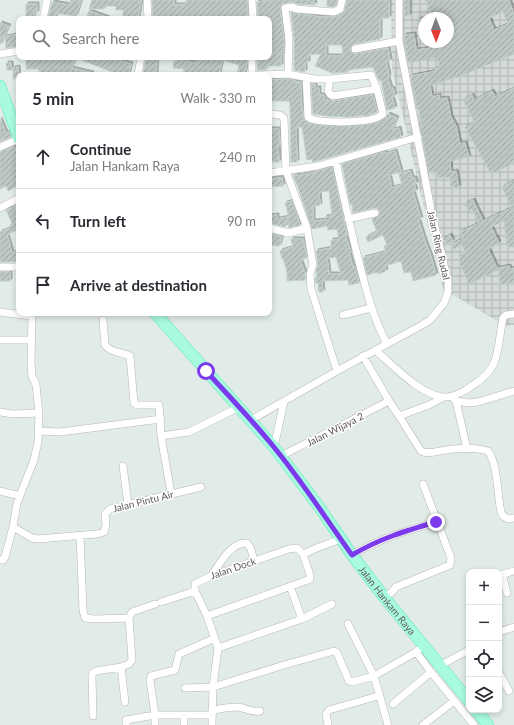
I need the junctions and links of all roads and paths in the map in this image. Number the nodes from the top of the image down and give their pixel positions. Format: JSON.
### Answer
{"nodes":[{"id":1,"x":47,"y":0,"type":"edge"},
{"id":2,"x":147,"y":0,"type":"edge"},
{"id":3,"x":252,"y":0,"type":"edge"},
{"id":4,"x":342,"y":0,"type":"edge"},
{"id":5,"x":398,"y":0,"type":"edge"},
{"id":6,"x":44,"y":16,"type":"edge"},
{"id":7,"x":148,"y":16,"type":"edge"},
{"id":8,"x":253,"y":16,"type":"edge"},
{"id":9,"x":399,"y":41,"type":"junction"},
{"id":10,"x":355,"y":49,"type":"dead end"},
{"id":11,"x":16,"y":51,"type":"edge"},
{"id":12,"x":0,"y":54,"type":"edge"},
{"id":13,"x":140,"y":60,"type":"edge"},
{"id":14,"x":252,"y":60,"type":"edge"},
{"id":15,"x":138,"y":72,"type":"edge"},
{"id":16,"x":252,"y":72,"type":"edge"},
{"id":17,"x":288,"y":74,"type":"junction"},
{"id":18,"x":272,"y":75,"type":"edge"},
{"id":19,"x":306,"y":77,"type":"junction"},
{"id":20,"x":330,"y":79,"type":"junction"},
{"id":21,"x":0,"y":86,"type":"edge"},
{"id":22,"x":377,"y":89,"type":"junction"},
{"id":23,"x":272,"y":114,"type":"edge"},
{"id":24,"x":16,"y":131,"type":"edge"},
{"id":25,"x":418,"y":136,"type":"junction"},
{"id":26,"x":16,"y":140,"type":"edge"},
{"id":27,"x":0,"y":147,"type":"edge"},
{"id":28,"x":336,"y":161,"type":"junction"},
{"id":29,"x":286,"y":171,"type":"junction"},
{"id":30,"x":272,"y":173,"type":"edge"},
{"id":31,"x":16,"y":200,"type":"edge"},
{"id":32,"x":0,"y":208,"type":"edge"},
{"id":33,"x":375,"y":213,"type":"dead end"},
{"id":34,"x":348,"y":219,"type":"junction"},
{"id":35,"x":307,"y":228,"type":"junction"},
{"id":36,"x":272,"y":229,"type":"edge"},
{"id":37,"x":0,"y":267,"type":"edge"},
{"id":38,"x":16,"y":268,"type":"edge"},
{"id":39,"x":371,"y":308,"type":"junction"},
{"id":40,"x":0,"y":312,"type":"edge"},
{"id":41,"x":16,"y":313,"type":"edge"},
{"id":42,"x":514,"y":314,"type":"edge"},
{"id":43,"x":32,"y":316,"type":"edge"},
{"id":44,"x":158,"y":316,"type":"edge"},
{"id":45,"x":343,"y":316,"type":"dead end"},
{"id":46,"x":102,"y":320,"type":"dead end"},
{"id":47,"x":0,"y":340,"type":"edge"},
{"id":48,"x":31,"y":340,"type":"junction"},
{"id":49,"x":387,"y":344,"type":"junction"},
{"id":50,"x":375,"y":350,"type":"junction"},
{"id":51,"x":364,"y":356,"type":"junction"},
{"id":52,"x":337,"y":371,"type":"junction"},
{"id":53,"x":514,"y":391,"type":"edge"},
{"id":54,"x":444,"y":397,"type":"junction"},
{"id":55,"x":454,"y":398,"type":"junction"},
{"id":56,"x":389,"y":401,"type":"junction"},
{"id":57,"x":284,"y":402,"type":"junction"},
{"id":58,"x":239,"y":408,"type":"junction"},
{"id":59,"x":0,"y":412,"type":"edge"},
{"id":60,"x":39,"y":413,"type":"junction"},
{"id":61,"x":399,"y":416,"type":"junction"},
{"id":62,"x":161,"y":419,"type":"junction"},
{"id":63,"x":251,"y":420,"type":"junction"},
{"id":64,"x":38,"y":431,"type":"junction"},
{"id":65,"x":161,"y":436,"type":"junction"},
{"id":66,"x":274,"y":446,"type":"junction"},
{"id":67,"x":467,"y":449,"type":"junction"},
{"id":68,"x":281,"y":456,"type":"junction"},
{"id":69,"x":123,"y":466,"type":"dead end"},
{"id":70,"x":423,"y":484,"type":"dead end"},
{"id":71,"x":201,"y":487,"type":"dead end"},
{"id":72,"x":0,"y":491,"type":"edge"},
{"id":73,"x":171,"y":493,"type":"junction"},
{"id":74,"x":20,"y":496,"type":"junction"},
{"id":75,"x":128,"y":505,"type":"junction"},
{"id":76,"x":513,"y":520,"type":"edge"},
{"id":77,"x":436,"y":522,"type":"junction"},
{"id":78,"x":13,"y":527,"type":"junction"},
{"id":79,"x":80,"y":536,"type":"junction"},
{"id":80,"x":341,"y":539,"type":"junction"},
{"id":81,"x":306,"y":553,"type":"junction"},
{"id":82,"x":352,"y":555,"type":"junction"},
{"id":83,"x":0,"y":560,"type":"edge"},
{"id":84,"x":254,"y":561,"type":"junction"},
{"id":85,"x":514,"y":571,"type":"edge"},
{"id":86,"x":502,"y":574,"type":"edge"},
{"id":87,"x":211,"y":576,"type":"junction"},
{"id":88,"x":502,"y":579,"type":"edge"},
{"id":89,"x":290,"y":586,"type":"junction"},
{"id":90,"x":195,"y":591,"type":"junction"},
{"id":91,"x":507,"y":593,"type":"dead end"},
{"id":92,"x":384,"y":598,"type":"junction"},
{"id":93,"x":332,"y":604,"type":"dead end"},
{"id":94,"x":207,"y":616,"type":"junction"},
{"id":95,"x":129,"y":618,"type":"junction"},
{"id":96,"x":302,"y":619,"type":"junction"},
{"id":97,"x":348,"y":624,"type":"dead end"},
{"id":98,"x":514,"y":627,"type":"edge"},
{"id":99,"x":502,"y":630,"type":"edge"},
{"id":100,"x":215,"y":638,"type":"junction"},
{"id":101,"x":218,"y":648,"type":"junction"},
{"id":102,"x":420,"y":649,"type":"junction"},
{"id":103,"x":466,"y":652,"type":"edge"},
{"id":104,"x":441,"y":666,"type":"junction"},
{"id":105,"x":121,"y":667,"type":"junction"},
{"id":106,"x":431,"y":672,"type":"junction"},
{"id":107,"x":374,"y":676,"type":"junction"},
{"id":108,"x":501,"y":677,"type":"edge"},
{"id":109,"x":213,"y":687,"type":"junction"},
{"id":110,"x":185,"y":688,"type":"dead end"},
{"id":111,"x":509,"y":691,"type":"dead end"},
{"id":112,"x":378,"y":696,"type":"junction"},
{"id":113,"x":466,"y":697,"type":"edge"},
{"id":114,"x":454,"y":701,"type":"junction"},
{"id":115,"x":125,"y":702,"type":"dead end"},
{"id":116,"x":393,"y":704,"type":"dead end"},
{"id":117,"x":260,"y":711,"type":"dead end"},
{"id":118,"x":212,"y":712,"type":"junction"},
{"id":119,"x":478,"y":713,"type":"edge"},
{"id":120,"x":155,"y":715,"type":"junction"},
{"id":121,"x":184,"y":715,"type":"junction"},
{"id":122,"x":93,"y":716,"type":"dead end"},
{"id":123,"x":425,"y":724,"type":"edge"},
{"id":124,"x":126,"y":725,"type":"edge"},
{"id":125,"x":155,"y":725,"type":"edge"},
{"id":126,"x":184,"y":725,"type":"edge"},
{"id":127,"x":212,"y":725,"type":"edge"},
{"id":128,"x":328,"y":725,"type":"edge"},
{"id":129,"x":388,"y":725,"type":"edge"},
{"id":130,"x":474,"y":725,"type":"edge"},
{"id":131,"x":488,"y":725,"type":"edge"}],
"edges":[{"from":1,"to":6,"type":"street"},
{"from":2,"to":7,"type":"street"},
{"from":3,"to":8,"type":"street"},
{"from":4,"to":17,"type":"street"},
{"from":5,"to":9,"type":"street","name":"Jalan Ring Rudal"},
{"from":9,"to":10,"type":"street"},
{"from":9,"to":25,"type":"street","name":"Jalan Ring Rudal"},
{"from":11,"to":12,"type":"street"},
{"from":13,"to":15,"type":"street"},
{"from":14,"to":16,"type":"street"},
{"from":17,"to":18,"type":"street"},
{"from":17,"to":19,"type":"street"},
{"from":19,"to":20,"type":"street"},
{"from":19,"to":22,"type":"street"},
{"from":20,"to":22,"type":"street"},
{"from":20,"to":22,"type":"street"},
{"from":21,"to":24,"type":"main road"},
{"from":23,"to":29,"type":"street"},
{"from":25,"to":28,"type":"street"},
{"from":25,"to":49,"type":"street","name":"Jalan Ring Rudal"},
{"from":26,"to":27,"type":"street"},
{"from":28,"to":29,"type":"street"},
{"from":28,"to":34,"type":"street"},
{"from":29,"to":30,"type":"street"},
{"from":29,"to":35,"type":"street"},
{"from":31,"to":32,"type":"street"},
{"from":33,"to":34,"type":"street"},
{"from":34,"to":39,"type":"street"},
{"from":35,"to":36,"type":"street"},
{"from":35,"to":52,"type":"street"},
{"from":37,"to":38,"type":"street"},
{"from":39,"to":45,"type":"street"},
{"from":39,"to":49,"type":"street"},
{"from":40,"to":41,"type":"street"},
{"from":42,"to":55,"type":"street"},
{"from":43,"to":48,"type":"street"},
{"from":44,"to":58,"type":"main road","name":"Jalan Hankam Raya"},
{"from":46,"to":62,"type":"street"},
{"from":47,"to":48,"type":"street"},
{"from":48,"to":60,"type":"street"},
{"from":49,"to":50,"type":"street","name":"Jalan Ring Rudal"},
{"from":50,"to":51,"type":"street","name":"Jalan Ring Rudal"},
{"from":50,"to":54,"type":"street"},
{"from":51,"to":52,"type":"street","name":"Jalan Ring Rudal"},
{"from":51,"to":56,"type":"street"},
{"from":52,"to":57,"type":"street","name":"Jalan Ring Rudal"},
{"from":53,"to":55,"type":"street"},
{"from":54,"to":55,"type":"street"},
{"from":54,"to":61,"type":"street"},
{"from":55,"to":67,"type":"street"},
{"from":56,"to":61,"type":"street"},
{"from":56,"to":68,"type":"street","name":"Jalan Wijaya 2"},
{"from":57,"to":63,"type":"street","name":"Jalan Ring Rudal"},
{"from":57,"to":66,"type":"street"},
{"from":58,"to":63,"type":"main road","name":"Jalan Hankam Raya"},
{"from":58,"to":65,"type":"street"},
{"from":59,"to":60,"type":"street"},
{"from":60,"to":64,"type":"street"},
{"from":61,"to":67,"type":"street"},
{"from":62,"to":64,"type":"street"},
{"from":62,"to":65,"type":"street"},
{"from":63,"to":66,"type":"main road","name":"Jalan Hankam Raya"},
{"from":64,"to":74,"type":"street"},
{"from":65,"to":73,"type":"street"},
{"from":66,"to":68,"type":"main road","name":"Jalan Hankam Raya"},
{"from":67,"to":76,"type":"street"},
{"from":68,"to":80,"type":"main road","name":"Jalan Hankam Raya"},
{"from":69,"to":75,"type":"street"},
{"from":70,"to":77,"type":"street"},
{"from":71,"to":73,"type":"street","name":"Jalan Pintu Air"},
{"from":72,"to":74,"type":"street"},
{"from":73,"to":75,"type":"street","name":"Jalan Pintu Air"},
{"from":74,"to":78,"type":"street"},
{"from":75,"to":79,"type":"street","name":"Jalan Pintu Air"},
{"from":77,"to":82,"type":"street"},
{"from":77,"to":92,"type":"street"},
{"from":78,"to":79,"type":"street","name":"Jalan Pintu Air"},
{"from":78,"to":83,"type":"street"},
{"from":79,"to":95,"type":"street"},
{"from":80,"to":81,"type":"street"},
{"from":80,"to":82,"type":"main road","name":"Jalan Hankam Raya"},
{"from":81,"to":84,"type":"street","name":"Jalan Dock"},
{"from":81,"to":89,"type":"street"},
{"from":82,"to":92,"type":"main road","name":"Jalan Hankam Raya"},
{"from":84,"to":87,"type":"street","name":"Jalan Dock"},
{"from":84,"to":87,"type":"street"},
{"from":85,"to":86,"type":"street"},
{"from":87,"to":90,"type":"street","name":"Jalan Dock"},
{"from":88,"to":91,"type":"street"},
{"from":89,"to":94,"type":"street"},
{"from":89,"to":96,"type":"street"},
{"from":90,"to":94,"type":"street"},
{"from":90,"to":95,"type":"street"},
{"from":92,"to":102,"type":"main road","name":"Jalan Hankam Raya"},
{"from":93,"to":96,"type":"street"},
{"from":94,"to":100,"type":"street"},
{"from":95,"to":105,"type":"street"},
{"from":96,"to":101,"type":"street"},
{"from":97,"to":107,"type":"street"},
{"from":98,"to":99,"type":"street"},
{"from":100,"to":101,"type":"street"},
{"from":100,"to":120,"type":"street"},
{"from":101,"to":109,"type":"street"},
{"from":102,"to":104,"type":"main road","name":"Jalan Hankam Raya"},
{"from":102,"to":106,"type":"street"},
{"from":102,"to":107,"type":"street"},
{"from":103,"to":104,"type":"street"},
{"from":104,"to":113,"type":"main road","name":"Jalan Hankam Raya"},
{"from":105,"to":115,"type":"street"},
{"from":105,"to":122,"type":"street"},
{"from":106,"to":114,"type":"street"},
{"from":106,"to":116,"type":"street"},
{"from":107,"to":109,"type":"street"},
{"from":107,"to":112,"type":"street"},
{"from":108,"to":111,"type":"street"},
{"from":109,"to":110,"type":"street"},
{"from":109,"to":118,"type":"street"},
{"from":112,"to":128,"type":"street"},
{"from":112,"to":129,"type":"street"},
{"from":114,"to":123,"type":"street"},
{"from":114,"to":130,"type":"street"},
{"from":117,"to":118,"type":"street"},
{"from":118,"to":121,"type":"street"},
{"from":118,"to":127,"type":"street"},
{"from":119,"to":131,"type":"main road"},
{"from":120,"to":121,"type":"street"},
{"from":120,"to":124,"type":"street"},
{"from":120,"to":125,"type":"street"},
{"from":121,"to":126,"type":"street"}]}
